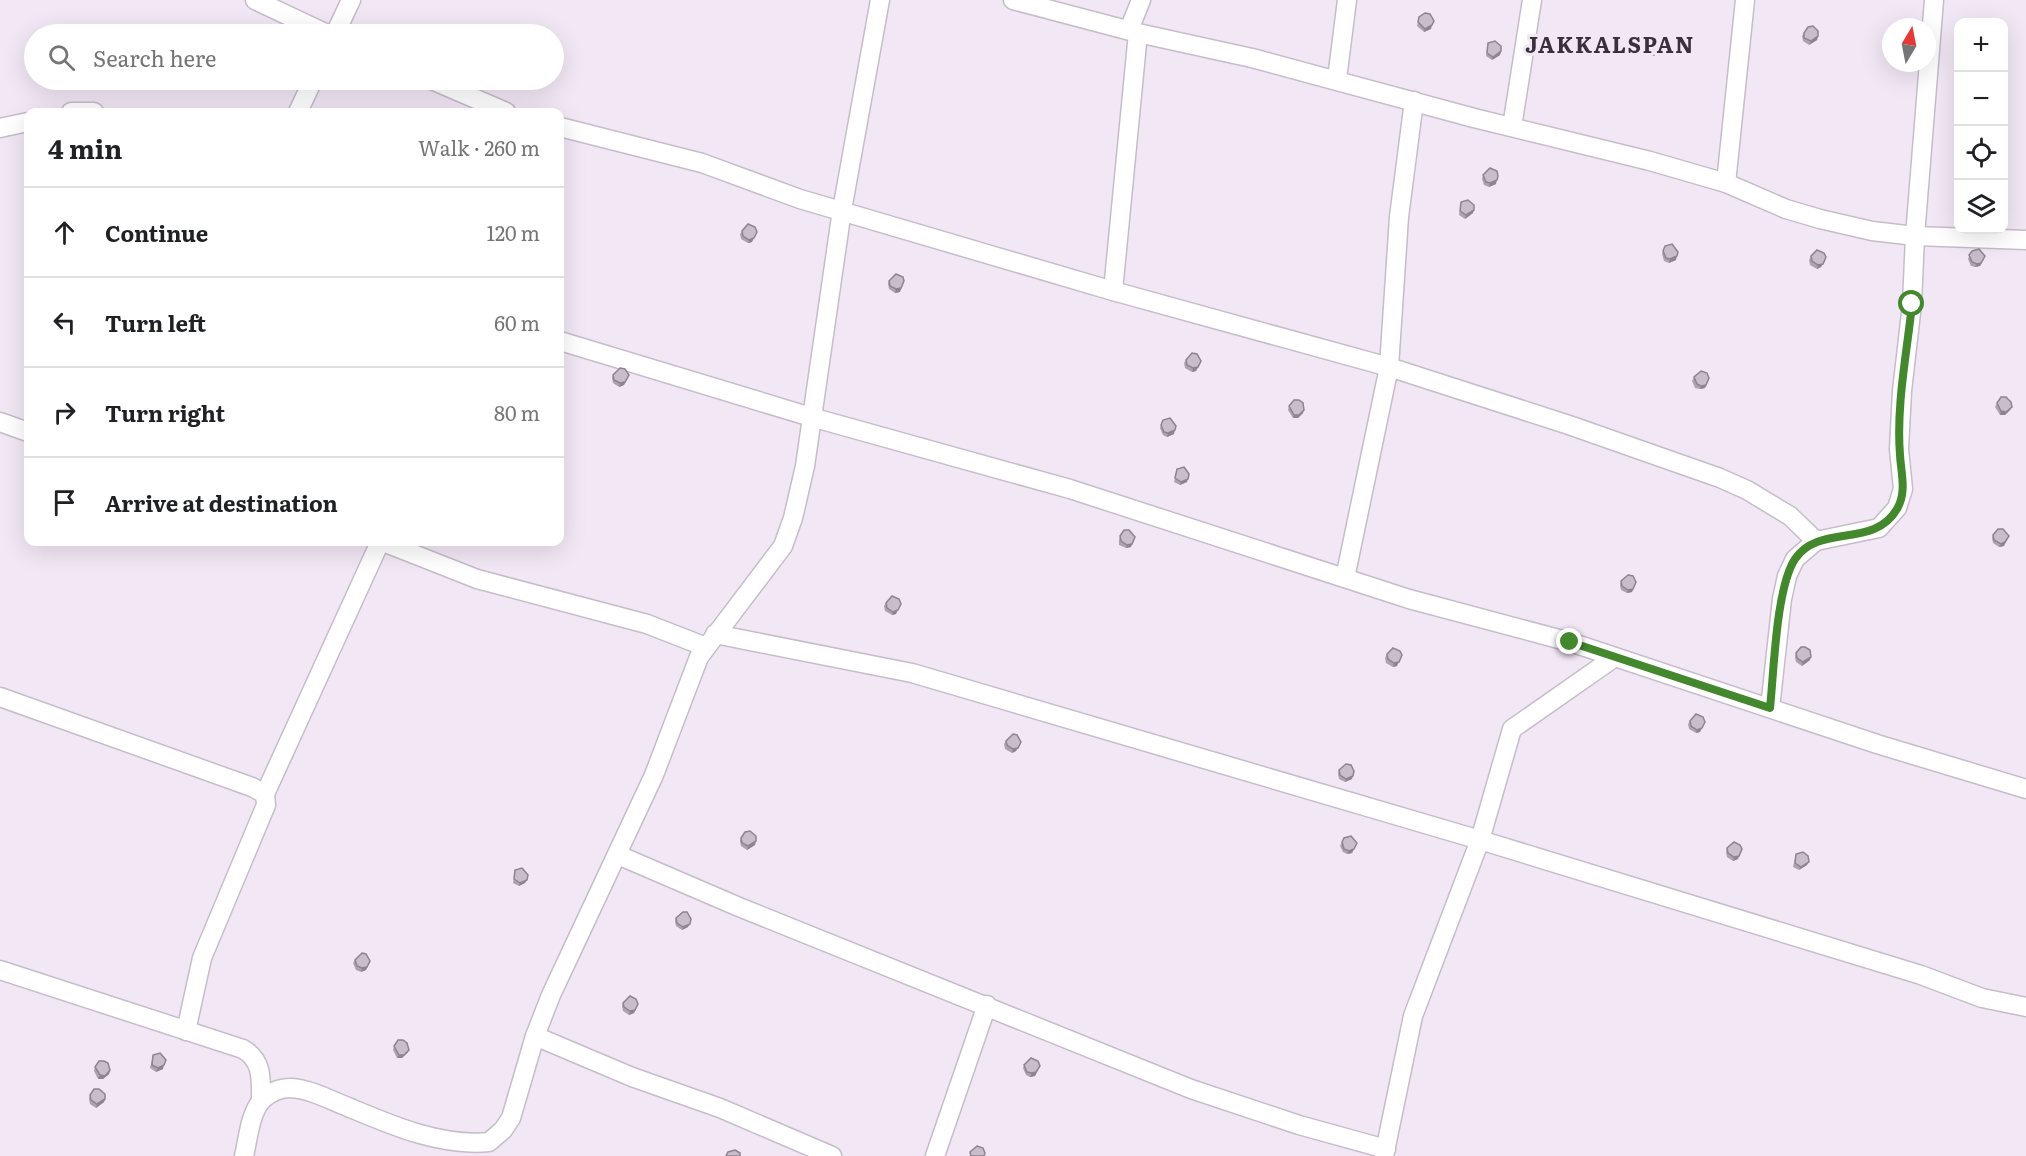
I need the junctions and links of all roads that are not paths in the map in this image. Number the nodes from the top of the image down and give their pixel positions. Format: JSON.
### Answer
{"nodes":[{"id":1,"x":255,"y":0,"type":"edge"},
{"id":2,"x":351,"y":0,"type":"edge"},
{"id":3,"x":880,"y":0,"type":"edge"},
{"id":4,"x":1013,"y":0,"type":"edge"},
{"id":5,"x":1141,"y":0,"type":"edge"},
{"id":6,"x":1347,"y":0,"type":"edge"},
{"id":7,"x":1532,"y":0,"type":"edge"},
{"id":8,"x":1745,"y":0,"type":"edge"},
{"id":9,"x":1934,"y":0,"type":"edge"},
{"id":10,"x":306,"y":24,"type":"edge"},
{"id":11,"x":340,"y":24,"type":"edge"},
{"id":12,"x":1134,"y":32,"type":"junction"},
{"id":13,"x":1337,"y":80,"type":"junction"},
{"id":14,"x":308,"y":90,"type":"edge"},
{"id":15,"x":455,"y":90,"type":"edge"},
{"id":16,"x":1414,"y":101,"type":"junction"},
{"id":17,"x":299,"y":108,"type":"edge"},
{"id":18,"x":497,"y":108,"type":"edge"},
{"id":19,"x":24,"y":123,"type":"edge"},
{"id":20,"x":1512,"y":127,"type":"junction"},
{"id":21,"x":0,"y":128,"type":"edge"},
{"id":22,"x":564,"y":128,"type":"edge"},
{"id":23,"x":1726,"y":183,"type":"junction"},
{"id":24,"x":842,"y":210,"type":"junction"},
{"id":25,"x":1915,"y":236,"type":"junction"},
{"id":26,"x":2026,"y":240,"type":"edge"},
{"id":27,"x":1113,"y":291,"type":"junction"},
{"id":28,"x":564,"y":342,"type":"edge"},
{"id":29,"x":1389,"y":367,"type":"junction"},
{"id":30,"x":811,"y":417,"type":"junction"},
{"id":31,"x":0,"y":422,"type":"edge"},
{"id":32,"x":24,"y":431,"type":"edge"},
{"id":33,"x":1816,"y":541,"type":"junction"},
{"id":34,"x":379,"y":546,"type":"edge"},
{"id":35,"x":391,"y":546,"type":"edge"},
{"id":36,"x":1345,"y":578,"type":"junction"},
{"id":37,"x":710,"y":640,"type":"junction"},
{"id":38,"x":1615,"y":657,"type":"junction"},
{"id":39,"x":0,"y":697,"type":"edge"},
{"id":40,"x":1770,"y":708,"type":"junction"},
{"id":41,"x":2026,"y":789,"type":"edge"},
{"id":42,"x":265,"y":794,"type":"junction"},
{"id":43,"x":1480,"y":840,"type":"junction"},
{"id":44,"x":618,"y":855,"type":"junction"},
{"id":45,"x":1,"y":972,"type":"edge"},
{"id":46,"x":987,"y":1005,"type":"junction"},
{"id":47,"x":2026,"y":1007,"type":"edge"},
{"id":48,"x":186,"y":1031,"type":"junction"},
{"id":49,"x":535,"y":1036,"type":"junction"},
{"id":50,"x":261,"y":1101,"type":"junction"},
{"id":51,"x":452,"y":1149,"type":"edge"},
{"id":52,"x":1385,"y":1153,"type":"edge"},
{"id":53,"x":244,"y":1156,"type":"edge"},
{"id":54,"x":832,"y":1156,"type":"edge"},
{"id":55,"x":935,"y":1156,"type":"edge"}],
"edges":[{"from":1,"to":10,"type":"street"},
{"from":2,"to":11,"type":"street"},
{"from":3,"to":24,"type":"street"},
{"from":4,"to":12,"type":"street"},
{"from":5,"to":12,"type":"street"},
{"from":6,"to":13,"type":"street"},
{"from":7,"to":20,"type":"street"},
{"from":8,"to":23,"type":"street"},
{"from":9,"to":25,"type":"street"},
{"from":12,"to":13,"type":"street"},
{"from":12,"to":27,"type":"street"},
{"from":13,"to":16,"type":"street"},
{"from":14,"to":17,"type":"street"},
{"from":15,"to":18,"type":"street"},
{"from":16,"to":20,"type":"street"},
{"from":16,"to":29,"type":"street"},
{"from":19,"to":21,"type":"street"},
{"from":20,"to":23,"type":"street"},
{"from":22,"to":24,"type":"street"},
{"from":23,"to":25,"type":"street"},
{"from":24,"to":27,"type":"street"},
{"from":24,"to":30,"type":"street"},
{"from":25,"to":26,"type":"street"},
{"from":25,"to":33,"type":"street"},
{"from":27,"to":29,"type":"street"},
{"from":28,"to":30,"type":"street"},
{"from":29,"to":33,"type":"street"},
{"from":29,"to":36,"type":"street"},
{"from":30,"to":36,"type":"street"},
{"from":30,"to":37,"type":"street"},
{"from":31,"to":32,"type":"street"},
{"from":33,"to":40,"type":"street"},
{"from":34,"to":42,"type":"street"},
{"from":35,"to":37,"type":"street"},
{"from":36,"to":38,"type":"street"},
{"from":37,"to":43,"type":"street"},
{"from":37,"to":44,"type":"street"},
{"from":38,"to":40,"type":"street"},
{"from":38,"to":43,"type":"street"},
{"from":39,"to":42,"type":"street"},
{"from":40,"to":41,"type":"street"},
{"from":42,"to":48,"type":"street"},
{"from":43,"to":47,"type":"street"},
{"from":43,"to":52,"type":"street"},
{"from":44,"to":46,"type":"street"},
{"from":44,"to":49,"type":"street"},
{"from":45,"to":48,"type":"street"},
{"from":46,"to":52,"type":"street"},
{"from":46,"to":55,"type":"street"},
{"from":48,"to":50,"type":"street"},
{"from":49,"to":51,"type":"street"},
{"from":49,"to":54,"type":"street"},
{"from":50,"to":51,"type":"street"},
{"from":50,"to":53,"type":"street"}]}
